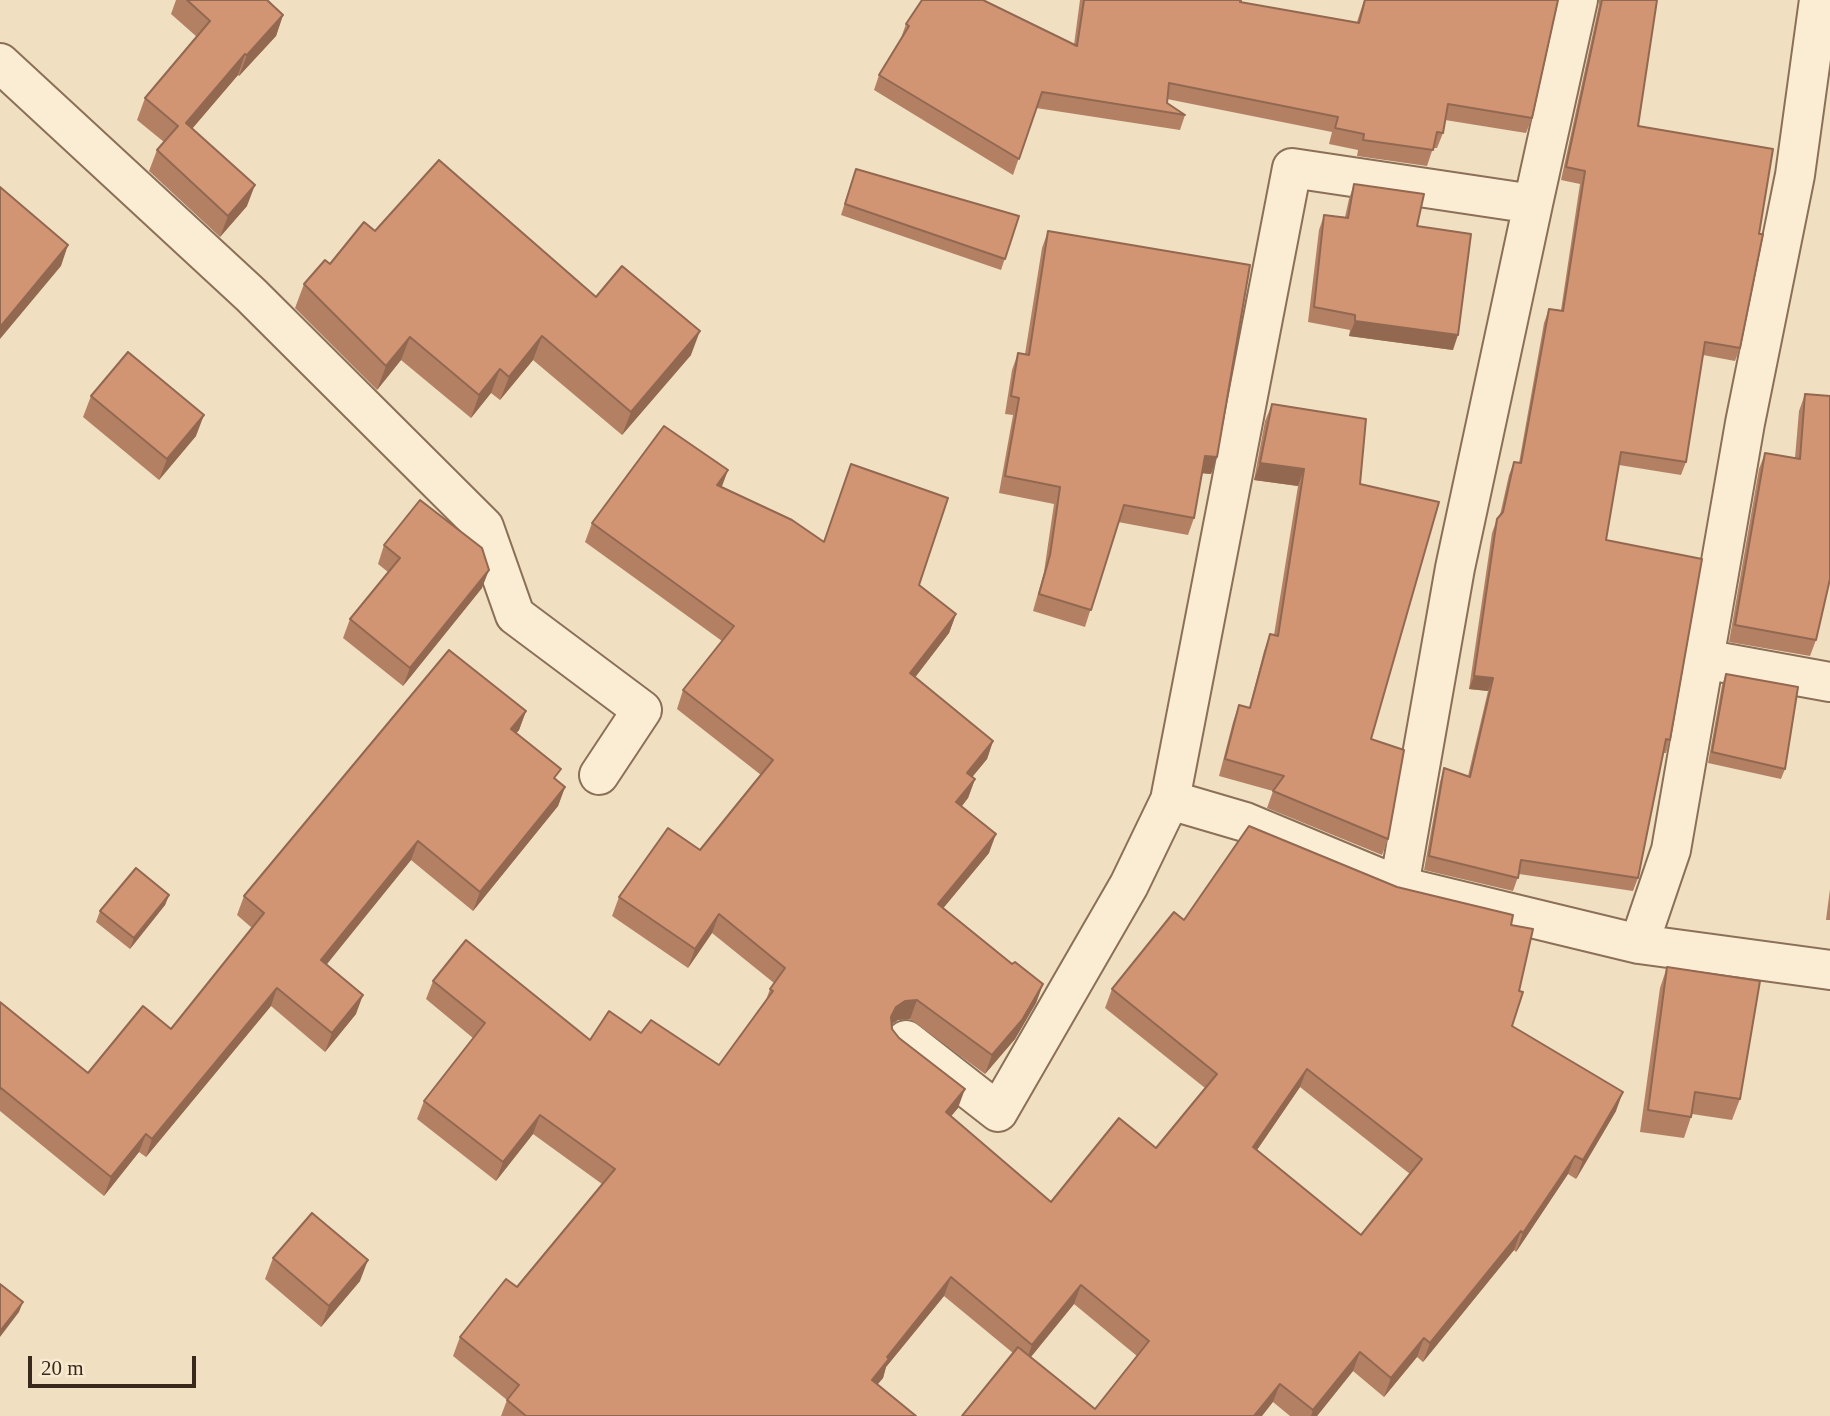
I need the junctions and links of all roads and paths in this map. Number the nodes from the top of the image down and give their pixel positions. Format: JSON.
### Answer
{"nodes":[{"id":1,"x":1578,"y":0,"type":"edge"},
{"id":2,"x":1819,"y":0,"type":"edge"},
{"id":3,"x":0,"y":63,"type":"edge"},
{"id":4,"x":1533,"y":204,"type":"junction"},
{"id":5,"x":1703,"y":659,"type":"junction"},
{"id":6,"x":1830,"y":682,"type":"edge"},
{"id":7,"x":598,"y":775,"type":"dead end"},
{"id":8,"x":1170,"y":800,"type":"junction"},
{"id":9,"x":1399,"y":886,"type":"junction"},
{"id":10,"x":1639,"y":944,"type":"junction"},
{"id":11,"x":1830,"y":970,"type":"edge"},
{"id":12,"x":906,"y":1040,"type":"edge"}],
"edges":[{"from":1,"to":4,"type":"street"},
{"from":2,"to":5,"type":"street"},
{"from":3,"to":7,"type":"street"},
{"from":4,"to":8,"type":"street"},
{"from":4,"to":9,"type":"street"},
{"from":5,"to":6,"type":"street"},
{"from":5,"to":10,"type":"street"},
{"from":8,"to":9,"type":"street"},
{"from":8,"to":12,"type":"street"},
{"from":9,"to":10,"type":"street"},
{"from":10,"to":11,"type":"street"}]}
